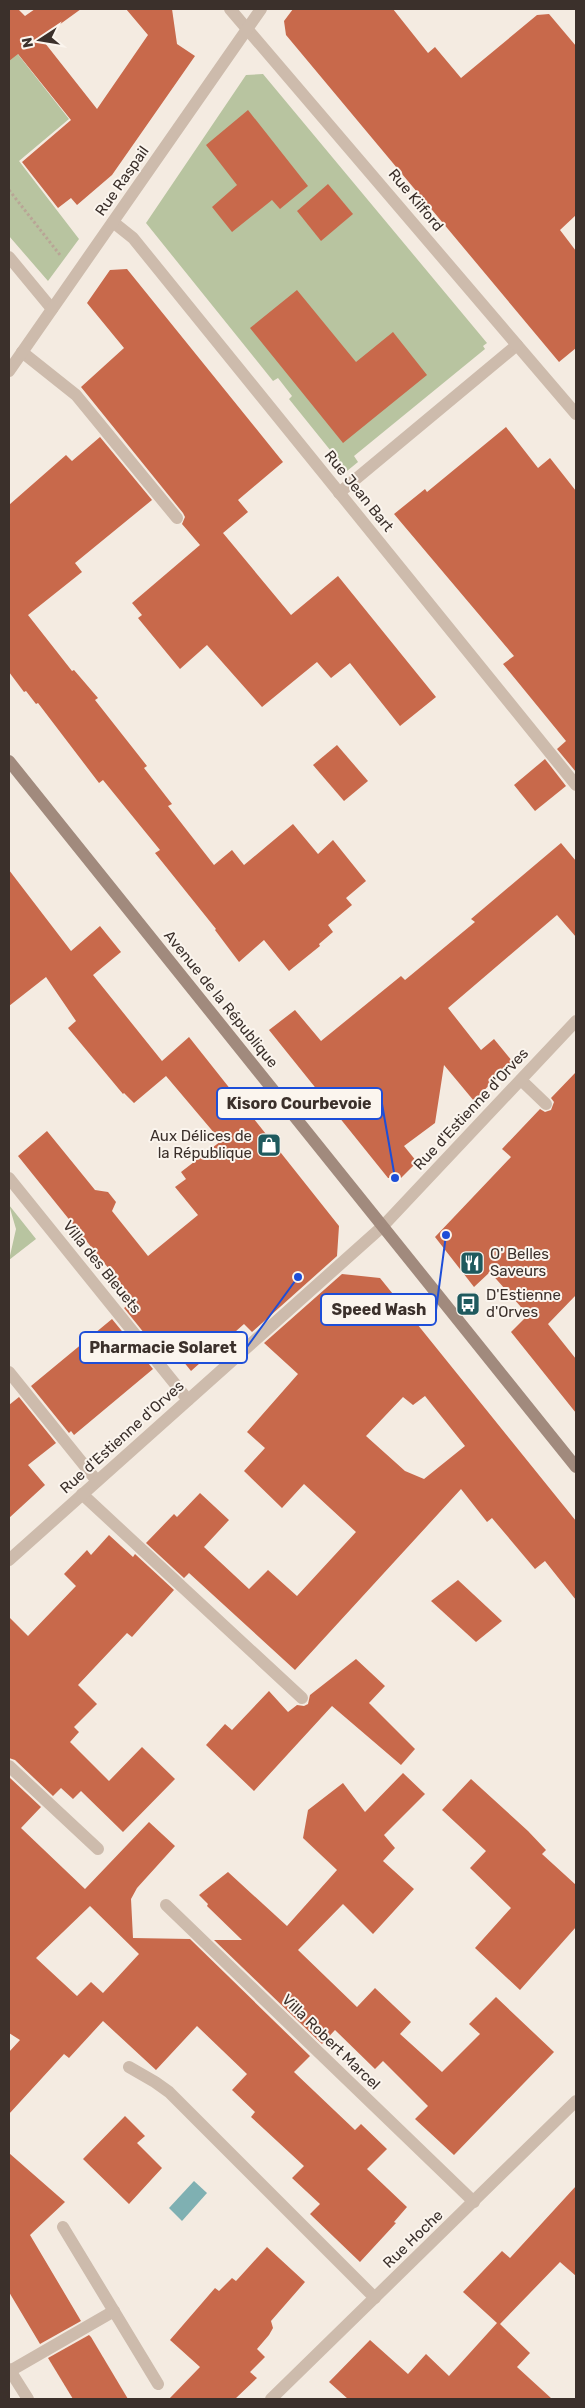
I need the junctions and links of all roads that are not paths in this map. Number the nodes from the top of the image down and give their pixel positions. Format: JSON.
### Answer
{"nodes":[{"id":1,"x":230,"y":9,"type":"edge"},
{"id":2,"x":261,"y":9,"type":"edge"},
{"id":3,"x":247,"y":28,"type":"junction"},
{"id":4,"x":112,"y":222,"type":"junction"},
{"id":5,"x":9,"y":257,"type":"edge"},
{"id":6,"x":52,"y":309,"type":"junction"},
{"id":7,"x":518,"y":345,"type":"junction"},
{"id":8,"x":22,"y":352,"type":"junction"},
{"id":9,"x":9,"y":371,"type":"edge"},
{"id":10,"x":576,"y":414,"type":"edge"},
{"id":11,"x":339,"y":493,"type":"junction"},
{"id":12,"x":177,"y":518,"type":"dead end"},
{"id":13,"x":9,"y":760,"type":"edge"},
{"id":14,"x":576,"y":785,"type":"edge"},
{"id":15,"x":576,"y":1021,"type":"edge"},
{"id":16,"x":521,"y":1080,"type":"junction"},
{"id":17,"x":546,"y":1104,"type":"dead end"},
{"id":18,"x":9,"y":1178,"type":"edge"},
{"id":19,"x":382,"y":1226,"type":"junction"},
{"id":20,"x":9,"y":1372,"type":"edge"},
{"id":21,"x":188,"y":1400,"type":"junction"},
{"id":22,"x":576,"y":1467,"type":"edge"},
{"id":23,"x":97,"y":1481,"type":"junction"},
{"id":24,"x":82,"y":1494,"type":"junction"},
{"id":25,"x":9,"y":1560,"type":"edge"},
{"id":26,"x":302,"y":1698,"type":"dead end"},
{"id":27,"x":9,"y":1766,"type":"edge"},
{"id":28,"x":98,"y":1849,"type":"dead end"},
{"id":29,"x":166,"y":1905,"type":"dead end"},
{"id":30,"x":129,"y":2067,"type":"dead end"},
{"id":31,"x":576,"y":2101,"type":"edge"},
{"id":32,"x":474,"y":2202,"type":"junction"},
{"id":33,"x":62,"y":2227,"type":"dead end"},
{"id":34,"x":375,"y":2298,"type":"junction"},
{"id":35,"x":114,"y":2311,"type":"junction"},
{"id":36,"x":10,"y":2370,"type":"edge"},
{"id":37,"x":158,"y":2384,"type":"dead end"},
{"id":38,"x":28,"y":2399,"type":"edge"},
{"id":39,"x":271,"y":2399,"type":"edge"}],
"edges":[{"from":1,"to":3,"type":"street","name":"Rue Kilford"},
{"from":2,"to":3,"type":"street","name":"Rue Raspail"},
{"from":3,"to":4,"type":"street","name":"Rue Raspail"},
{"from":3,"to":7,"type":"street","name":"Rue Kilford"},
{"from":4,"to":6,"type":"street","name":"Rue Raspail"},
{"from":4,"to":11,"type":"street","name":"Rue Jean Bart"},
{"from":5,"to":6,"type":"street"},
{"from":6,"to":8,"type":"street","name":"Rue Raspail"},
{"from":7,"to":10,"type":"street","name":"Rue Kilford"},
{"from":7,"to":11,"type":"street"},
{"from":8,"to":9,"type":"street","name":"Rue Raspail"},
{"from":8,"to":12,"type":"street"},
{"from":11,"to":14,"type":"street","name":"Rue Jean Bart"},
{"from":13,"to":19,"type":"street","name":"Avenue de la République"},
{"from":15,"to":16,"type":"street","name":"Rue d'Estienne d'Orves"},
{"from":16,"to":17,"type":"street"},
{"from":16,"to":19,"type":"street","name":"Rue d'Estienne d'Orves"},
{"from":18,"to":21,"type":"street","name":"Villa des Bleuets"},
{"from":19,"to":21,"type":"street","name":"Rue d'Estienne d'Orves"},
{"from":19,"to":22,"type":"street","name":"Avenue de la République"},
{"from":20,"to":23,"type":"street"},
{"from":21,"to":23,"type":"street","name":"Rue d'Estienne d'Orves"},
{"from":23,"to":24,"type":"street","name":"Rue d'Estienne d'Orves"},
{"from":24,"to":25,"type":"street","name":"Rue d'Estienne d'Orves"},
{"from":24,"to":26,"type":"street"},
{"from":27,"to":28,"type":"street"},
{"from":29,"to":32,"type":"street","name":"Villa Robert Marcel"},
{"from":30,"to":34,"type":"street"},
{"from":31,"to":32,"type":"street","name":"Rue Hoche"},
{"from":32,"to":34,"type":"street","name":"Rue Hoche"},
{"from":33,"to":35,"type":"street"},
{"from":34,"to":39,"type":"street","name":"Rue Hoche"},
{"from":35,"to":36,"type":"street"},
{"from":35,"to":37,"type":"street"},
{"from":36,"to":38,"type":"street"}]}
